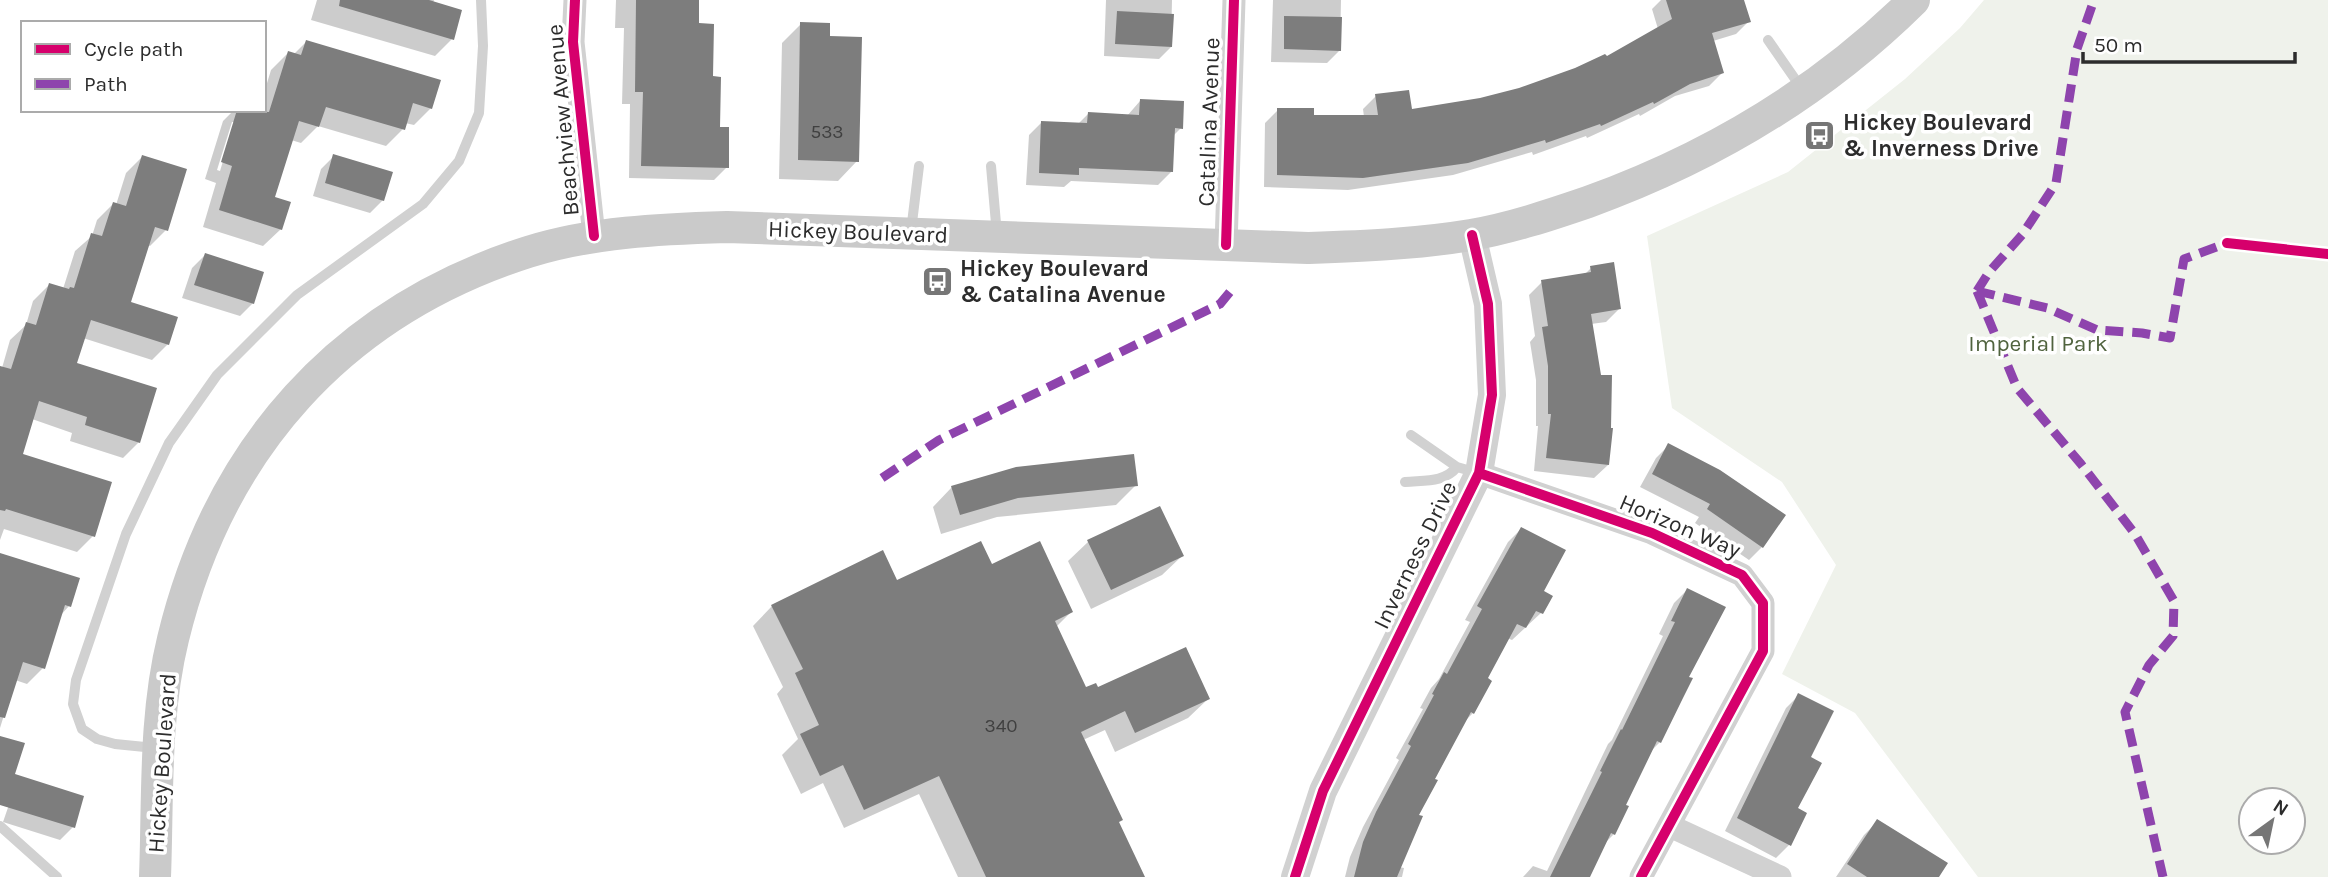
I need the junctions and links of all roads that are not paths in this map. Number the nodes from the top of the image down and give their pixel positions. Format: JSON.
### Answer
{"nodes":[{"id":1,"x":481,"y":0,"type":"edge"},
{"id":2,"x":575,"y":0,"type":"edge"},
{"id":3,"x":1234,"y":0,"type":"edge"},
{"id":4,"x":1914,"y":0,"type":"edge"},
{"id":5,"x":1768,"y":40,"type":"dead end"},
{"id":6,"x":1805,"y":92,"type":"junction"},
{"id":7,"x":919,"y":166,"type":"dead end"},
{"id":8,"x":991,"y":166,"type":"dead end"},
{"id":9,"x":910,"y":233,"type":"junction"},
{"id":10,"x":1472,"y":235,"type":"junction"},
{"id":11,"x":594,"y":236,"type":"junction"},
{"id":12,"x":997,"y":238,"type":"junction"},
{"id":13,"x":1226,"y":245,"type":"junction"},
{"id":14,"x":1411,"y":435,"type":"dead end"},
{"id":15,"x":1468,"y":470,"type":"junction"},
{"id":16,"x":1405,"y":482,"type":"dead end"},
{"id":17,"x":159,"y":748,"type":"junction"},
{"id":18,"x":0,"y":826,"type":"edge"},
{"id":19,"x":1670,"y":826,"type":"junction"},
{"id":20,"x":57,"y":877,"type":"edge"},
{"id":21,"x":155,"y":877,"type":"edge"},
{"id":22,"x":1294,"y":877,"type":"edge"},
{"id":23,"x":1641,"y":877,"type":"edge"},
{"id":24,"x":1780,"y":877,"type":"edge"}],
"edges":[{"from":1,"to":17,"type":"lane"},
{"from":2,"to":11,"type":"street","name":"Beachview Avenue"},
{"from":3,"to":13,"type":"street","name":"Catalina Avenue"},
{"from":4,"to":6,"type":"main road","name":"Hickey Boulevard"},
{"from":5,"to":6,"type":"lane"},
{"from":6,"to":10,"type":"main road","name":"Hickey Boulevard"},
{"from":7,"to":9,"type":"lane"},
{"from":8,"to":12,"type":"lane"},
{"from":9,"to":11,"type":"main road","name":"Hickey Boulevard"},
{"from":9,"to":12,"type":"main road","name":"Hickey Boulevard"},
{"from":10,"to":13,"type":"main road","name":"Hickey Boulevard"},
{"from":10,"to":15,"type":"street","name":"Inverness Drive"},
{"from":11,"to":17,"type":"main road","name":"Hickey Boulevard"},
{"from":12,"to":13,"type":"main road","name":"Hickey Boulevard"},
{"from":14,"to":15,"type":"lane"},
{"from":15,"to":16,"type":"lane"},
{"from":15,"to":19,"type":"street","name":"Horizon Way"},
{"from":15,"to":22,"type":"street","name":"Inverness Drive"},
{"from":17,"to":21,"type":"main road","name":"Hickey Boulevard"},
{"from":18,"to":20,"type":"lane"},
{"from":19,"to":23,"type":"street","name":"Horizon Way"},
{"from":19,"to":24,"type":"street"}]}
